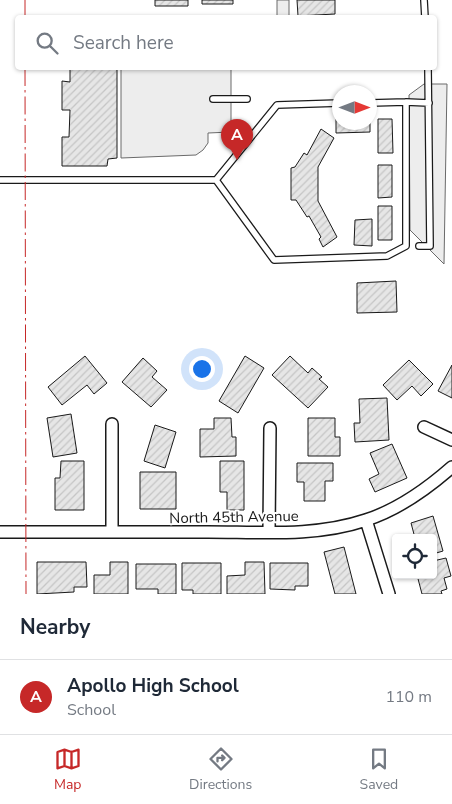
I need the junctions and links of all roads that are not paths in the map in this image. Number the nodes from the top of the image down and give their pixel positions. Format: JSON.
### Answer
{"nodes":[{"id":1,"x":424,"y":0,"type":"edge"},
{"id":2,"x":425,"y":15,"type":"edge"},
{"id":3,"x":428,"y":70,"type":"edge"},
{"id":4,"x":213,"y":99,"type":"dead end"},
{"id":5,"x":247,"y":99,"type":"dead end"},
{"id":6,"x":406,"y":102,"type":"junction"},
{"id":7,"x":332,"y":103,"type":"edge"},
{"id":8,"x":377,"y":103,"type":"edge"},
{"id":9,"x":429,"y":103,"type":"junction"},
{"id":10,"x":0,"y":180,"type":"edge"},
{"id":11,"x":216,"y":180,"type":"junction"},
{"id":12,"x":419,"y":246,"type":"dead end"},
{"id":13,"x":112,"y":424,"type":"dead end"},
{"id":14,"x":424,"y":427,"type":"dead end"},
{"id":15,"x":270,"y":428,"type":"dead end"},
{"id":16,"x":452,"y":440,"type":"edge"},
{"id":17,"x":452,"y":467,"type":"edge"},
{"id":18,"x":366,"y":520,"type":"junction"},
{"id":19,"x":0,"y":532,"type":"edge"},
{"id":20,"x":112,"y":532,"type":"junction"},
{"id":21,"x":270,"y":532,"type":"junction"},
{"id":22,"x":389,"y":594,"type":"edge"}],
"edges":[{"from":1,"to":2,"type":"lane"},
{"from":3,"to":9,"type":"lane"},
{"from":4,"to":5,"type":"lane"},
{"from":6,"to":8,"type":"lane"},
{"from":6,"to":9,"type":"lane"},
{"from":6,"to":11,"type":"lane"},
{"from":7,"to":11,"type":"lane"},
{"from":9,"to":12,"type":"lane"},
{"from":10,"to":11,"type":"lane"},
{"from":13,"to":20,"type":"street"},
{"from":14,"to":16,"type":"street"},
{"from":15,"to":21,"type":"street"},
{"from":17,"to":18,"type":"street","name":"North 45th Avenue"},
{"from":18,"to":21,"type":"street","name":"North 45th Avenue"},
{"from":18,"to":22,"type":"street"},
{"from":19,"to":20,"type":"street","name":"North 45th Avenue"},
{"from":20,"to":21,"type":"street","name":"North 45th Avenue"}]}
